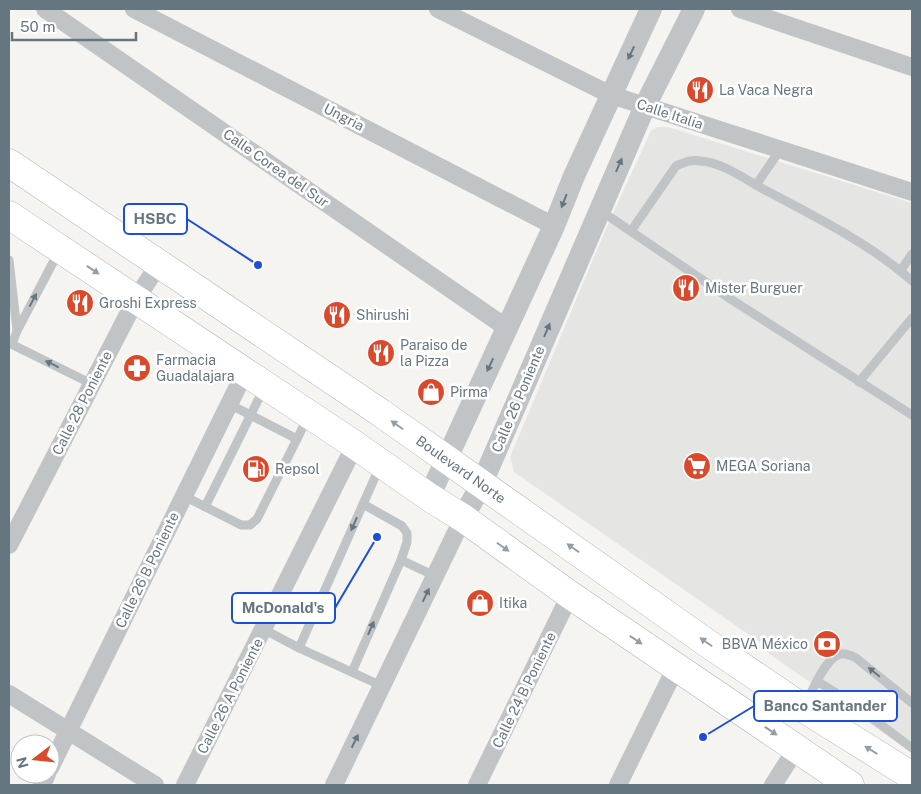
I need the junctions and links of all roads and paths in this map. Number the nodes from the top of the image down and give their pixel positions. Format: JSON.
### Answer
{"nodes":[{"id":1,"x":45,"y":9,"type":"edge"},
{"id":2,"x":134,"y":9,"type":"edge"},
{"id":3,"x":438,"y":9,"type":"edge"},
{"id":4,"x":651,"y":9,"type":"edge"},
{"id":5,"x":694,"y":9,"type":"edge"},
{"id":6,"x":740,"y":9,"type":"edge"},
{"id":7,"x":912,"y":67,"type":"edge"},
{"id":8,"x":611,"y":95,"type":"junction"},
{"id":9,"x":644,"y":106,"type":"junction"},
{"id":10,"x":780,"y":150,"type":"junction"},
{"id":11,"x":9,"y":163,"type":"edge"},
{"id":12,"x":574,"y":176,"type":"junction"},
{"id":13,"x":756,"y":185,"type":"junction"},
{"id":14,"x":608,"y":189,"type":"junction"},
{"id":15,"x":912,"y":192,"type":"edge"},
{"id":16,"x":599,"y":210,"type":"junction"},
{"id":17,"x":9,"y":215,"type":"edge"},
{"id":18,"x":554,"y":226,"type":"junction"},
{"id":19,"x":631,"y":231,"type":"junction"},
{"id":20,"x":60,"y":248,"type":"junction"},
{"id":21,"x":912,"y":254,"type":"edge"},
{"id":22,"x":9,"y":260,"type":"edge"},
{"id":23,"x":159,"y":264,"type":"junction"},
{"id":24,"x":900,"y":270,"type":"junction"},
{"id":25,"x":912,"y":281,"type":"edge"},
{"id":26,"x":136,"y":299,"type":"junction"},
{"id":27,"x":912,"y":318,"type":"edge"},
{"id":28,"x":508,"y":328,"type":"junction"},
{"id":29,"x":17,"y":331,"type":"junction"},
{"id":30,"x":10,"y":344,"type":"edge"},
{"id":31,"x":255,"y":378,"type":"junction"},
{"id":32,"x":860,"y":382,"type":"junction"},
{"id":33,"x":92,"y":384,"type":"junction"},
{"id":34,"x":229,"y":404,"type":"junction"},
{"id":35,"x":912,"y":414,"type":"edge"},
{"id":36,"x":250,"y":415,"type":"junction"},
{"id":37,"x":309,"y":415,"type":"junction"},
{"id":38,"x":297,"y":439,"type":"junction"},
{"id":39,"x":356,"y":445,"type":"junction"},
{"id":40,"x":446,"y":459,"type":"junction"},
{"id":41,"x":381,"y":463,"type":"junction"},
{"id":42,"x":482,"y":483,"type":"junction"},
{"id":43,"x":184,"y":496,"type":"junction"},
{"id":44,"x":429,"y":497,"type":"junction"},
{"id":45,"x":363,"y":504,"type":"junction"},
{"id":46,"x":205,"y":507,"type":"junction"},
{"id":47,"x":463,"y":518,"type":"junction"},
{"id":48,"x":9,"y":544,"type":"edge"},
{"id":49,"x":401,"y":560,"type":"junction"},
{"id":50,"x":435,"y":576,"type":"junction"},
{"id":51,"x":570,"y":594,"type":"junction"},
{"id":52,"x":263,"y":629,"type":"junction"},
{"id":53,"x":299,"y":648,"type":"junction"},
{"id":54,"x":676,"y":667,"type":"junction"},
{"id":55,"x":352,"y":672,"type":"junction"},
{"id":56,"x":817,"y":682,"type":"junction"},
{"id":57,"x":382,"y":686,"type":"junction"},
{"id":58,"x":9,"y":694,"type":"edge"},
{"id":59,"x":912,"y":703,"type":"edge"},
{"id":60,"x":803,"y":708,"type":"junction"},
{"id":61,"x":68,"y":731,"type":"junction"},
{"id":62,"x":60,"y":747,"type":"edge"},
{"id":63,"x":912,"y":748,"type":"edge"},
{"id":64,"x":796,"y":749,"type":"junction"},
{"id":65,"x":912,"y":776,"type":"edge"},
{"id":66,"x":836,"y":783,"type":"edge"},
{"id":67,"x":155,"y":785,"type":"edge"},
{"id":68,"x":185,"y":785,"type":"edge"},
{"id":69,"x":334,"y":785,"type":"edge"},
{"id":70,"x":477,"y":785,"type":"edge"},
{"id":71,"x":618,"y":785,"type":"edge"},
{"id":72,"x":773,"y":785,"type":"edge"}],
"edges":[{"from":1,"to":28,"type":"street","name":"Calle Corea del Sur"},
{"from":2,"to":18,"type":"street","name":"Ungria"},
{"from":3,"to":8,"type":"street","name":"Calle Italia"},
{"from":4,"to":8,"type":"street","one_way":true},
{"from":5,"to":9,"type":"street","name":"Calle 26 Poniente"},
{"from":6,"to":7,"type":"street"},
{"from":8,"to":9,"type":"street","name":"Calle Italia"},
{"from":8,"to":12,"type":"street"},
{"from":9,"to":10,"type":"street","name":"Calle Italia"},
{"from":14,"to":9,"type":"street","name":"Calle 26 Poniente","one_way":true},
{"from":10,"to":13,"type":"lane"},
{"from":10,"to":15,"type":"street","name":"Calle Italia"},
{"from":11,"to":23,"type":"main road","name":"Boulevard Norte"},
{"from":12,"to":14,"type":"street"},
{"from":12,"to":18,"type":"street","one_way":true},
{"from":13,"to":19,"type":"lane"},
{"from":13,"to":24,"type":"lane"},
{"from":14,"to":16,"type":"street","name":"Calle 26 Poniente"},
{"from":16,"to":19,"type":"lane"},
{"from":42,"to":16,"type":"street","name":"Calle 26 Poniente","one_way":true},
{"from":17,"to":20,"type":"main road"},
{"from":18,"to":28,"type":"street"},
{"from":19,"to":32,"type":"lane"},
{"from":20,"to":26,"type":"main road","one_way":true},
{"from":29,"to":20,"type":"lane","one_way":true},
{"from":21,"to":24,"type":"lane"},
{"from":22,"to":29,"type":"lane"},
{"from":23,"to":26,"type":"street","name":"Calle 28 Poniente"},
{"from":40,"to":23,"type":"main road","name":"Boulevard Norte","one_way":true},
{"from":24,"to":25,"type":"lane"},
{"from":26,"to":31,"type":"main road"},
{"from":26,"to":33,"type":"street","name":"Calle 28 Poniente"},
{"from":27,"to":32,"type":"lane"},
{"from":28,"to":40,"type":"street","one_way":true},
{"from":29,"to":30,"type":"lane"},
{"from":33,"to":30,"type":"lane","one_way":true},
{"from":31,"to":34,"type":"street","name":"Calle 26 B Poniente"},
{"from":31,"to":36,"type":"lane"},
{"from":31,"to":37,"type":"main road"},
{"from":32,"to":35,"type":"lane"},
{"from":33,"to":48,"type":"street","name":"Calle 28 Poniente"},
{"from":34,"to":36,"type":"lane"},
{"from":34,"to":43,"type":"street","name":"Calle 26 B Poniente"},
{"from":36,"to":38,"type":"lane"},
{"from":36,"to":46,"type":"lane"},
{"from":37,"to":38,"type":"lane"},
{"from":37,"to":39,"type":"main road"},
{"from":38,"to":46,"type":"lane"},
{"from":39,"to":41,"type":"main road"},
{"from":39,"to":52,"type":"street","name":"Calle 26 A Poniente"},
{"from":40,"to":42,"type":"main road","name":"Boulevard Norte"},
{"from":40,"to":44,"type":"street"},
{"from":41,"to":44,"type":"main road"},
{"from":41,"to":45,"type":"lane"},
{"from":42,"to":47,"type":"street","name":"Calle 26 Poniente"},
{"from":60,"to":42,"type":"main road","name":"Boulevard Norte","one_way":true},
{"from":43,"to":46,"type":"lane"},
{"from":43,"to":61,"type":"street","name":"Calle 26 B Poniente"},
{"from":44,"to":47,"type":"main road"},
{"from":45,"to":49,"type":"lane"},
{"from":45,"to":53,"type":"lane","one_way":true},
{"from":47,"to":50,"type":"street","name":"Calle 26 Poniente"},
{"from":47,"to":51,"type":"main road","one_way":true},
{"from":49,"to":50,"type":"lane"},
{"from":55,"to":49,"type":"lane","one_way":true},
{"from":57,"to":50,"type":"street","name":"Calle 26 Poniente","one_way":true},
{"from":51,"to":54,"type":"main road","one_way":true},
{"from":51,"to":70,"type":"street","name":"Calle 24 B Poniente"},
{"from":52,"to":53,"type":"lane"},
{"from":52,"to":68,"type":"street","name":"Calle 26 A Poniente"},
{"from":53,"to":55,"type":"lane"},
{"from":54,"to":64,"type":"main road","one_way":true},
{"from":54,"to":71,"type":"street"},
{"from":55,"to":57,"type":"lane"},
{"from":59,"to":56,"type":"lane","one_way":true},
{"from":56,"to":60,"type":"lane"},
{"from":56,"to":63,"type":"lane"},
{"from":69,"to":57,"type":"street","name":"Calle 26 Poniente","one_way":true},
{"from":58,"to":61,"type":"street"},
{"from":65,"to":60,"type":"main road","name":"Boulevard Norte","one_way":true},
{"from":61,"to":62,"type":"street","name":"Calle 26 B Poniente"},
{"from":61,"to":67,"type":"street"},
{"from":64,"to":66,"type":"main road"},
{"from":64,"to":72,"type":"street"}]}
